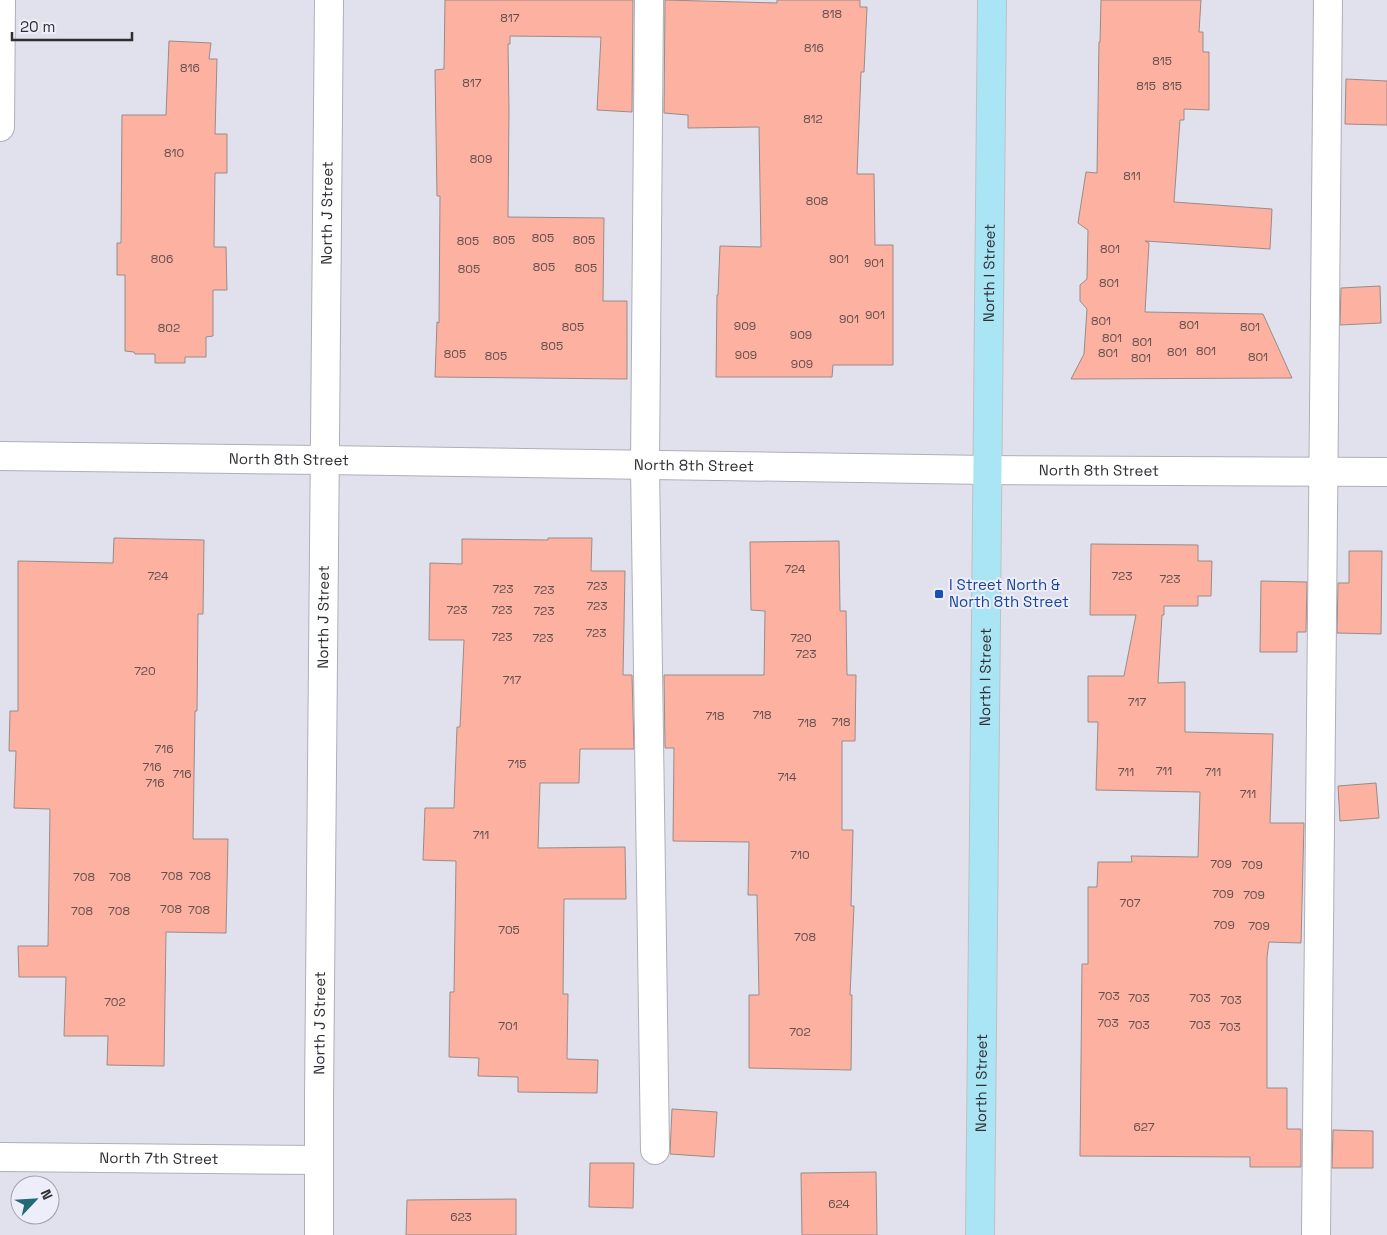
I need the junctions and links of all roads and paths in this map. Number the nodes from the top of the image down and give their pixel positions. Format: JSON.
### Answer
{"nodes":[{"id":1,"x":1,"y":0,"type":"edge"},
{"id":2,"x":329,"y":0,"type":"edge"},
{"id":3,"x":649,"y":0,"type":"edge"},
{"id":4,"x":992,"y":0,"type":"edge"},
{"id":5,"x":1328,"y":0,"type":"edge"},
{"id":6,"x":0,"y":126,"type":"edge"},
{"id":7,"x":0,"y":456,"type":"edge"},
{"id":8,"x":324,"y":460,"type":"junction"},
{"id":9,"x":645,"y":465,"type":"junction"},
{"id":10,"x":988,"y":470,"type":"junction"},
{"id":11,"x":1323,"y":472,"type":"junction"},
{"id":12,"x":1387,"y":472,"type":"edge"},
{"id":13,"x":655,"y":1150,"type":"dead end"},
{"id":14,"x":0,"y":1157,"type":"edge"},
{"id":15,"x":318,"y":1160,"type":"junction"},
{"id":16,"x":319,"y":1235,"type":"edge"},
{"id":17,"x":980,"y":1235,"type":"edge"},
{"id":18,"x":1316,"y":1235,"type":"edge"}],
"edges":[{"from":1,"to":6,"type":"street"},
{"from":2,"to":8,"type":"street","name":"North J Street"},
{"from":3,"to":9,"type":"street"},
{"from":4,"to":10,"type":"main road","name":"North I Street"},
{"from":5,"to":11,"type":"street"},
{"from":7,"to":8,"type":"street","name":"North 8th Street"},
{"from":8,"to":9,"type":"street","name":"North 8th Street"},
{"from":8,"to":15,"type":"street","name":"North J Street"},
{"from":9,"to":10,"type":"street","name":"North 8th Street"},
{"from":9,"to":13,"type":"street"},
{"from":10,"to":11,"type":"street","name":"North 8th Street"},
{"from":10,"to":17,"type":"main road","name":"North I Street"},
{"from":11,"to":12,"type":"street","name":"North 8th Street"},
{"from":11,"to":18,"type":"street"},
{"from":14,"to":15,"type":"street","name":"North 7th Street"},
{"from":15,"to":16,"type":"street","name":"North J Street"}]}
